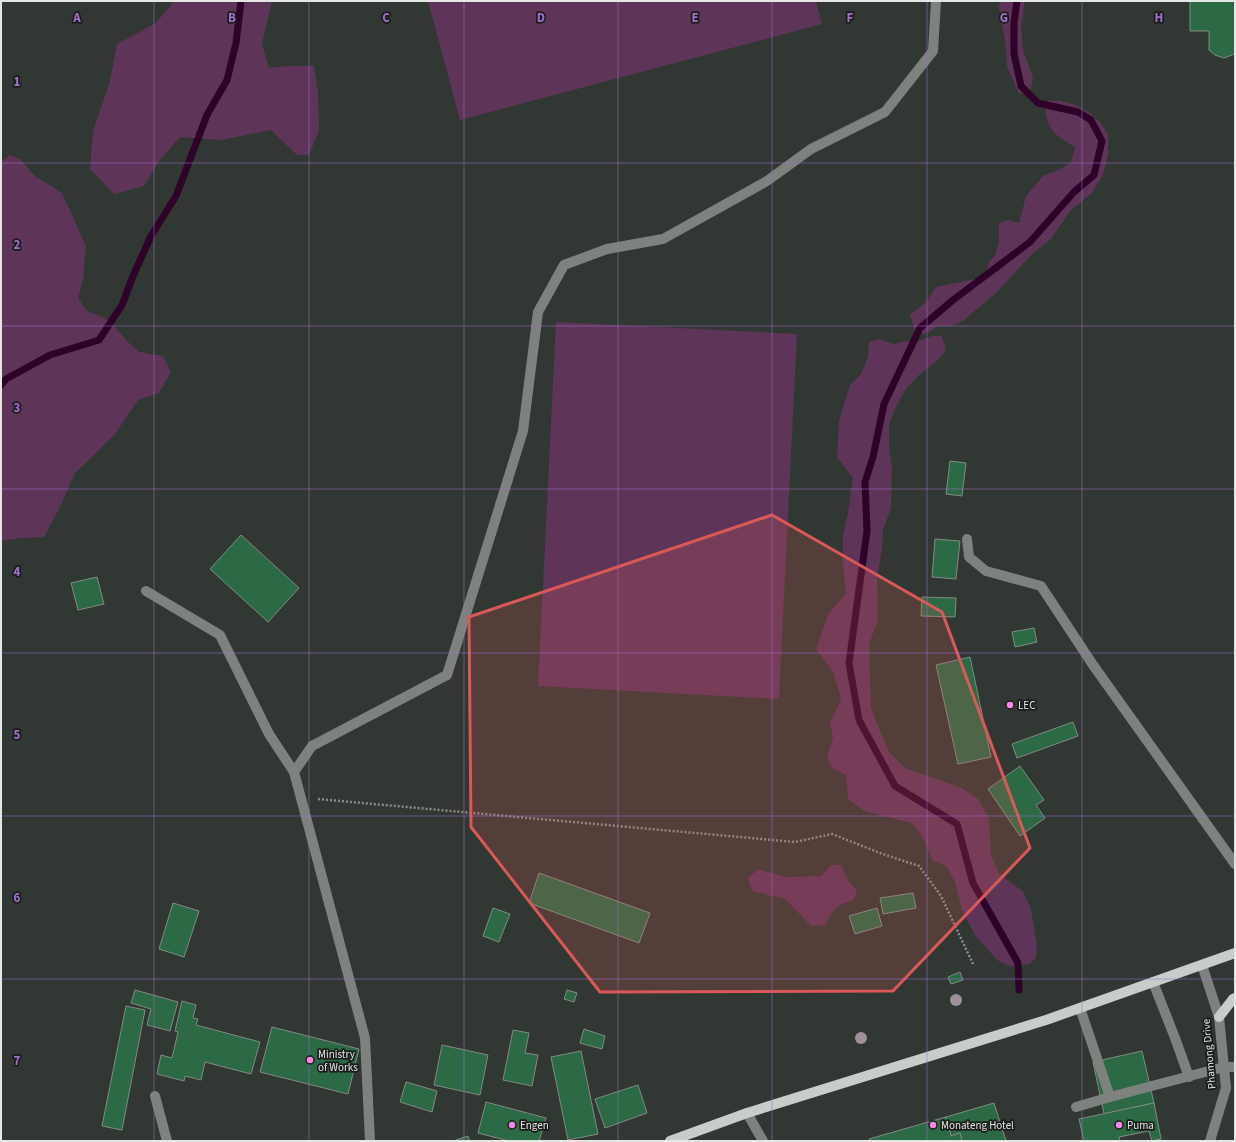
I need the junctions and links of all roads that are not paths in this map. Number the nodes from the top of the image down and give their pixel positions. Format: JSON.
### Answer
{"nodes":[{"id":1,"x":936,"y":1,"type":"edge"},
{"id":2,"x":967,"y":540,"type":"dead end"},
{"id":3,"x":146,"y":591,"type":"dead end"},
{"id":4,"x":294,"y":772,"type":"junction"},
{"id":5,"x":1235,"y":864,"type":"edge"},
{"id":6,"x":1235,"y":953,"type":"edge"},
{"id":7,"x":1202,"y":965,"type":"junction"},
{"id":8,"x":1153,"y":982,"type":"junction"},
{"id":9,"x":1235,"y":998,"type":"edge"},
{"id":10,"x":1080,"y":1008,"type":"junction"},
{"id":11,"x":1219,"y":1017,"type":"junction"},
{"id":12,"x":1224,"y":1067,"type":"junction"},
{"id":13,"x":1235,"y":1067,"type":"edge"},
{"id":14,"x":1188,"y":1077,"type":"junction"},
{"id":15,"x":155,"y":1096,"type":"dead end"},
{"id":16,"x":1110,"y":1097,"type":"junction"},
{"id":17,"x":1076,"y":1107,"type":"dead end"},
{"id":18,"x":747,"y":1113,"type":"junction"},
{"id":19,"x":167,"y":1141,"type":"edge"},
{"id":20,"x":370,"y":1141,"type":"edge"},
{"id":21,"x":670,"y":1141,"type":"edge"},
{"id":22,"x":763,"y":1141,"type":"edge"},
{"id":23,"x":1210,"y":1141,"type":"edge"}],
"edges":[{"from":1,"to":4,"type":"street"},
{"from":2,"to":5,"type":"street"},
{"from":3,"to":4,"type":"street"},
{"from":4,"to":20,"type":"street"},
{"from":6,"to":7,"type":"main road"},
{"from":7,"to":8,"type":"main road"},
{"from":7,"to":11,"type":"street","name":"Phamong Drive"},
{"from":8,"to":10,"type":"main road"},
{"from":8,"to":14,"type":"street"},
{"from":9,"to":11,"type":"main road"},
{"from":10,"to":16,"type":"street"},
{"from":10,"to":18,"type":"main road"},
{"from":11,"to":12,"type":"street","name":"Phamong Drive"},
{"from":12,"to":13,"type":"street"},
{"from":12,"to":14,"type":"street"},
{"from":12,"to":23,"type":"street","name":"Phamong Drive"},
{"from":14,"to":16,"type":"street"},
{"from":15,"to":19,"type":"street"},
{"from":16,"to":17,"type":"street"},
{"from":18,"to":21,"type":"main road"},
{"from":18,"to":22,"type":"street"}]}
